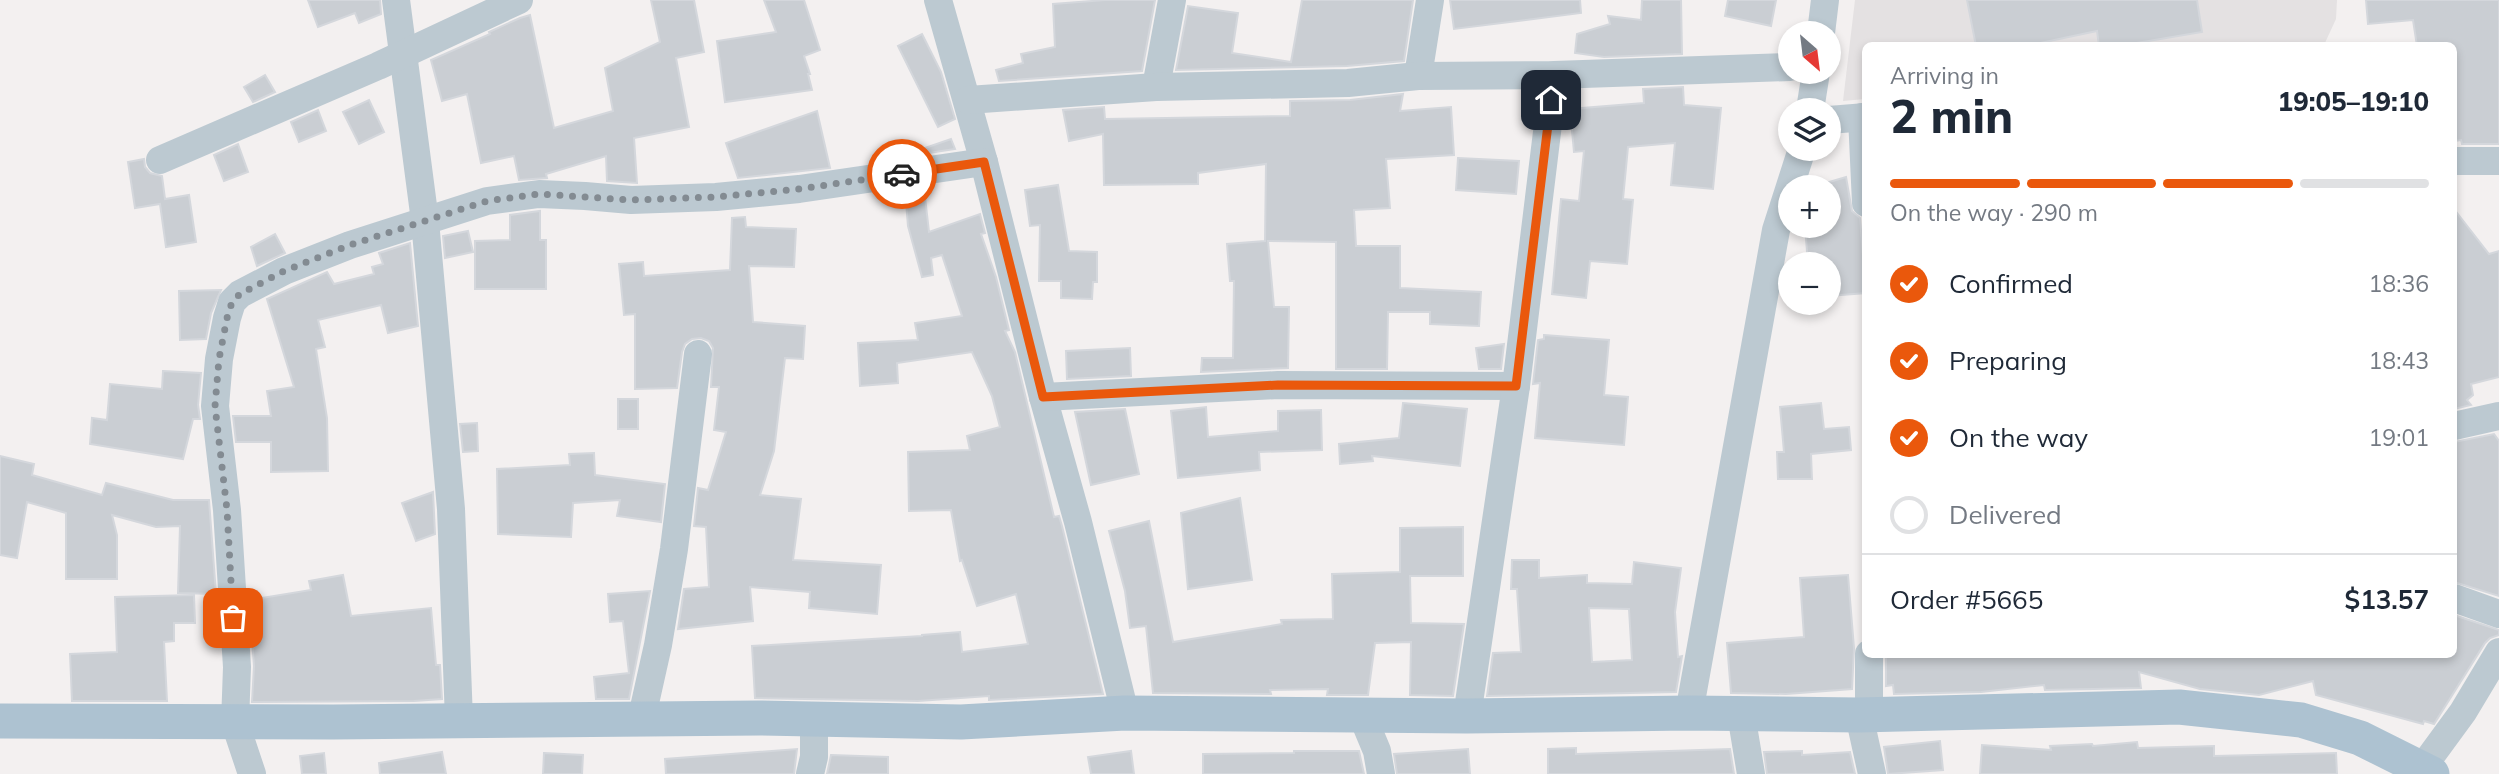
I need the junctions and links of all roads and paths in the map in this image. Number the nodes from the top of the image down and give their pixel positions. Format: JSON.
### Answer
{"nodes":[{"id":1,"x":396,"y":0,"type":"edge"},
{"id":2,"x":519,"y":0,"type":"edge"},
{"id":3,"x":938,"y":0,"type":"edge"},
{"id":4,"x":1172,"y":0,"type":"edge"},
{"id":5,"x":1430,"y":0,"type":"edge"},
{"id":6,"x":1825,"y":0,"type":"edge"},
{"id":7,"x":1822,"y":21,"type":"edge"},
{"id":8,"x":403,"y":53,"type":"junction"},
{"id":9,"x":1778,"y":67,"type":"edge"},
{"id":10,"x":1554,"y":75,"type":"junction"},
{"id":11,"x":1418,"y":76,"type":"junction"},
{"id":12,"x":1156,"y":87,"type":"junction"},
{"id":13,"x":968,"y":100,"type":"junction"},
{"id":14,"x":1862,"y":117,"type":"edge"},
{"id":15,"x":1841,"y":119,"type":"edge"},
{"id":16,"x":160,"y":160,"type":"dead end"},
{"id":17,"x":1798,"y":161,"type":"edge"},
{"id":18,"x":2457,"y":161,"type":"edge"},
{"id":19,"x":2499,"y":161,"type":"edge"},
{"id":20,"x":984,"y":162,"type":"junction"},
{"id":21,"x":425,"y":221,"type":"junction"},
{"id":22,"x":698,"y":354,"type":"dead end"},
{"id":23,"x":1516,"y":386,"type":"junction"},
{"id":24,"x":1043,"y":397,"type":"junction"},
{"id":25,"x":2499,"y":416,"type":"edge"},
{"id":26,"x":2457,"y":425,"type":"edge"},
{"id":27,"x":2457,"y":599,"type":"edge"},
{"id":28,"x":2499,"y":614,"type":"edge"},
{"id":29,"x":2499,"y":652,"type":"edge"},
{"id":30,"x":1869,"y":658,"type":"edge"},
{"id":31,"x":1125,"y":713,"type":"junction"},
{"id":32,"x":1689,"y":713,"type":"junction"},
{"id":33,"x":1741,"y":714,"type":"junction"},
{"id":34,"x":1362,"y":715,"type":"junction"},
{"id":35,"x":1864,"y":715,"type":"junction"},
{"id":36,"x":1467,"y":716,"type":"junction"},
{"id":37,"x":814,"y":719,"type":"junction"},
{"id":38,"x":459,"y":720,"type":"junction"},
{"id":39,"x":641,"y":721,"type":"junction"},
{"id":40,"x":0,"y":722,"type":"edge"},
{"id":41,"x":235,"y":723,"type":"junction"},
{"id":42,"x":2427,"y":771,"type":"edge"},
{"id":43,"x":253,"y":774,"type":"edge"},
{"id":44,"x":810,"y":774,"type":"edge"},
{"id":45,"x":1381,"y":774,"type":"edge"},
{"id":46,"x":1751,"y":774,"type":"edge"},
{"id":47,"x":1872,"y":774,"type":"edge"}],
"edges":[{"from":1,"to":8,"type":"street"},
{"from":2,"to":8,"type":"street"},
{"from":3,"to":13,"type":"street"},
{"from":4,"to":12,"type":"street"},
{"from":5,"to":11,"type":"street"},
{"from":6,"to":7,"type":"street"},
{"from":8,"to":16,"type":"street"},
{"from":8,"to":21,"type":"street"},
{"from":9,"to":10,"type":"street"},
{"from":10,"to":11,"type":"street"},
{"from":10,"to":23,"type":"street"},
{"from":11,"to":12,"type":"street"},
{"from":12,"to":13,"type":"street"},
{"from":13,"to":20,"type":"street"},
{"from":14,"to":15,"type":"street"},
{"from":17,"to":32,"type":"street"},
{"from":18,"to":19,"type":"street"},
{"from":20,"to":21,"type":"street"},
{"from":20,"to":24,"type":"street"},
{"from":21,"to":38,"type":"street"},
{"from":21,"to":41,"type":"street"},
{"from":22,"to":39,"type":"street"},
{"from":23,"to":24,"type":"street"},
{"from":23,"to":36,"type":"street"},
{"from":24,"to":31,"type":"street"},
{"from":25,"to":26,"type":"street"},
{"from":27,"to":28,"type":"street"},
{"from":29,"to":42,"type":"street"},
{"from":30,"to":35,"type":"street"},
{"from":31,"to":34,"type":"main road"},
{"from":31,"to":37,"type":"main road"},
{"from":32,"to":33,"type":"main road"},
{"from":32,"to":36,"type":"main road"},
{"from":33,"to":35,"type":"main road"},
{"from":33,"to":46,"type":"street"},
{"from":34,"to":36,"type":"main road"},
{"from":34,"to":45,"type":"street"},
{"from":35,"to":42,"type":"main road"},
{"from":35,"to":47,"type":"street"},
{"from":37,"to":39,"type":"main road"},
{"from":37,"to":44,"type":"street"},
{"from":38,"to":39,"type":"main road"},
{"from":38,"to":41,"type":"main road"},
{"from":40,"to":41,"type":"main road"},
{"from":41,"to":43,"type":"street"}]}
